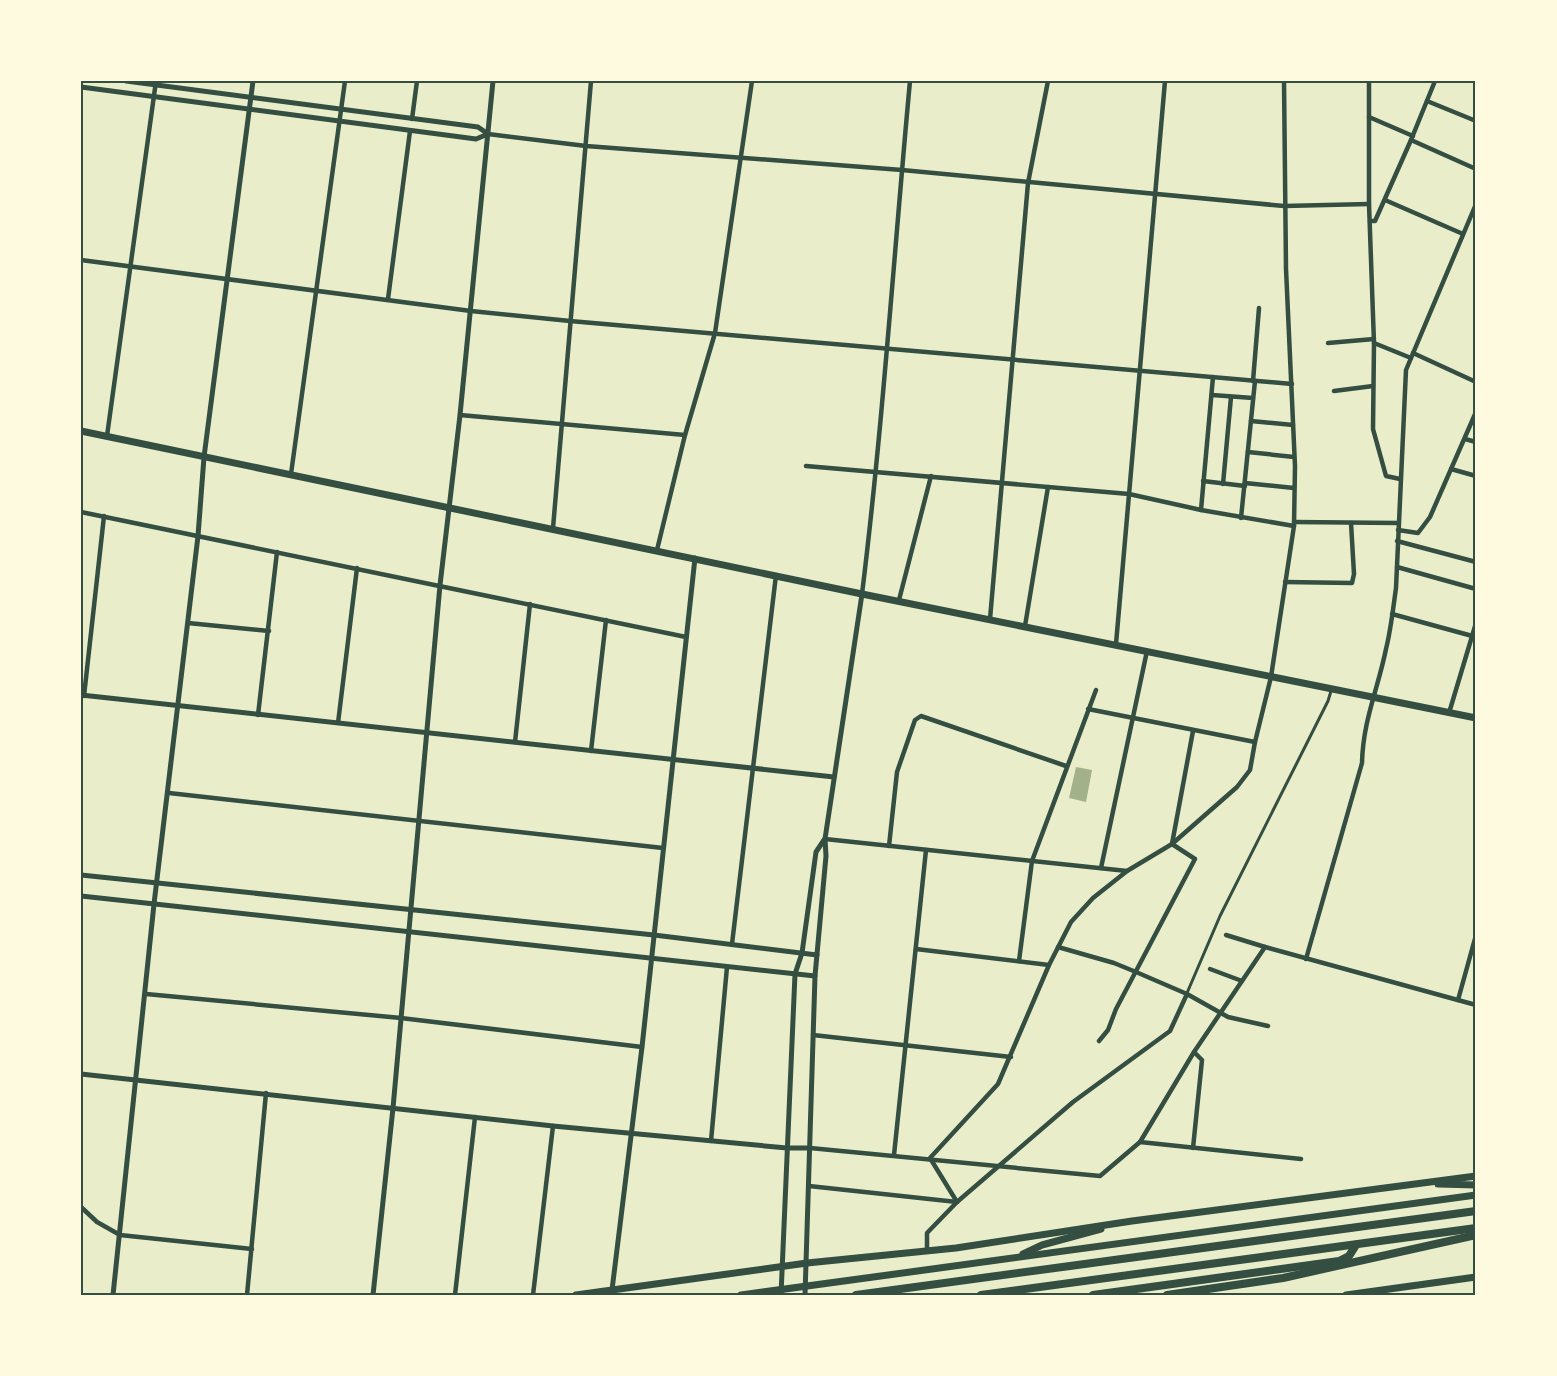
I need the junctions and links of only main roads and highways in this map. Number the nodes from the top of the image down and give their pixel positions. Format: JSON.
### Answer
{"nodes":[{"id":1,"x":81,"y":431,"type":"edge"},
{"id":2,"x":1476,"y":718,"type":"edge"},
{"id":3,"x":1476,"y":1176,"type":"edge"},
{"id":4,"x":1424,"y":1183,"type":"junction"},
{"id":5,"x":1476,"y":1185,"type":"edge"},
{"id":6,"x":1476,"y":1195,"type":"edge"},
{"id":7,"x":1476,"y":1211,"type":"edge"},
{"id":8,"x":1132,"y":1221,"type":"junction"},
{"id":9,"x":1476,"y":1228,"type":"edge"},
{"id":10,"x":1476,"y":1235,"type":"edge"},
{"id":11,"x":1356,"y":1245,"type":"dead end"},
{"id":12,"x":1016,"y":1257,"type":"junction"},
{"id":13,"x":1476,"y":1277,"type":"edge"},
{"id":14,"x":805,"y":1291,"type":"edge"},
{"id":15,"x":781,"y":1292,"type":"edge"},
{"id":16,"x":576,"y":1295,"type":"edge"},
{"id":17,"x":741,"y":1295,"type":"edge"},
{"id":18,"x":856,"y":1295,"type":"edge"},
{"id":19,"x":981,"y":1295,"type":"edge"},
{"id":20,"x":1093,"y":1295,"type":"edge"},
{"id":21,"x":1167,"y":1295,"type":"edge"},
{"id":22,"x":1346,"y":1295,"type":"edge"}],
"edges":[{"from":1,"to":2,"type":"main road"},
{"from":3,"to":4,"type":"main road"},
{"from":4,"to":5,"type":"main road"},
{"from":4,"to":8,"type":"main road"},
{"from":6,"to":12,"type":"main road"},
{"from":7,"to":18,"type":"highway"},
{"from":8,"to":12,"type":"main road"},
{"from":8,"to":16,"type":"main road"},
{"from":9,"to":19,"type":"highway"},
{"from":10,"to":21,"type":"highway"},
{"from":11,"to":20,"type":"highway"},
{"from":12,"to":14,"type":"main road"},
{"from":13,"to":22,"type":"main road"},
{"from":14,"to":15,"type":"main road"},
{"from":15,"to":17,"type":"main road"}]}
